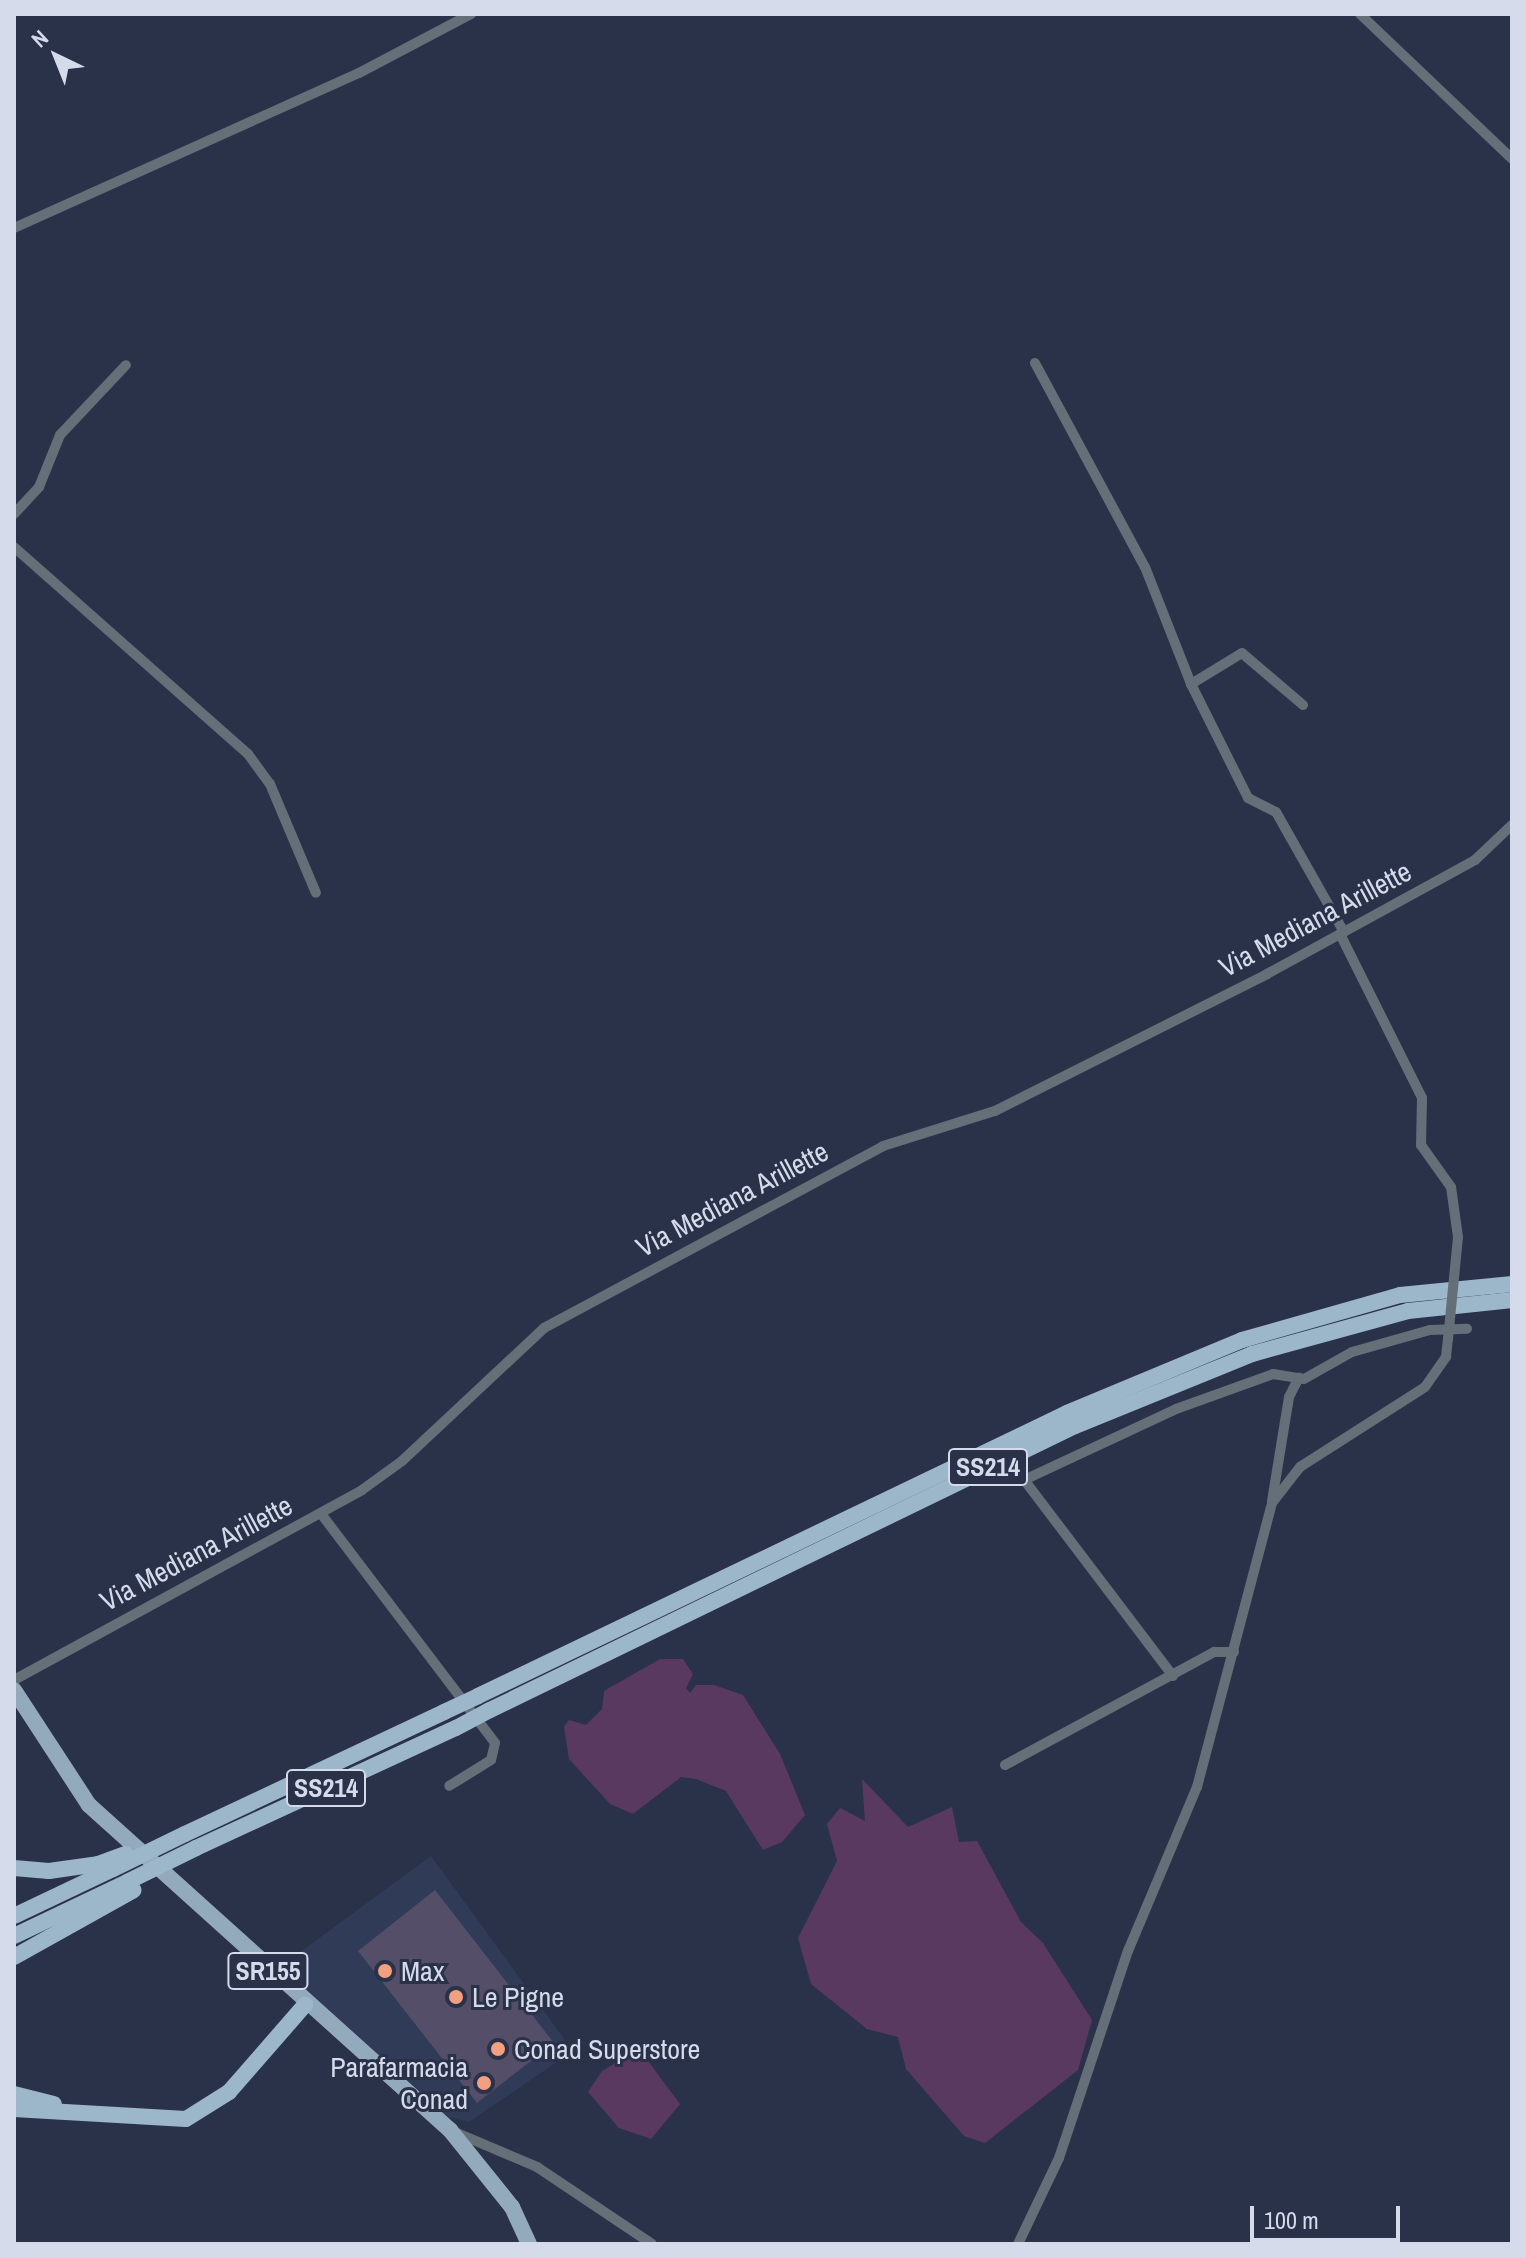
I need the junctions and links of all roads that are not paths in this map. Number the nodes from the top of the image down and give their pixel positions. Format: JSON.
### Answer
{"nodes":[{"id":1,"x":471,"y":14,"type":"edge"},
{"id":2,"x":1360,"y":14,"type":"edge"},
{"id":3,"x":1512,"y":159,"type":"edge"},
{"id":4,"x":14,"y":228,"type":"edge"},
{"id":5,"x":1035,"y":363,"type":"dead end"},
{"id":6,"x":126,"y":365,"type":"dead end"},
{"id":7,"x":14,"y":514,"type":"edge"},
{"id":8,"x":14,"y":547,"type":"edge"},
{"id":9,"x":1191,"y":684,"type":"junction"},
{"id":10,"x":1303,"y":705,"type":"dead end"},
{"id":11,"x":1512,"y":825,"type":"edge"},
{"id":12,"x":316,"y":893,"type":"dead end"},
{"id":13,"x":1342,"y":933,"type":"junction"},
{"id":14,"x":1512,"y":1284,"type":"edge"},
{"id":15,"x":1512,"y":1300,"type":"edge"},
{"id":16,"x":1467,"y":1329,"type":"dead end"},
{"id":17,"x":1299,"y":1377,"type":"junction"},
{"id":18,"x":1272,"y":1503,"type":"junction"},
{"id":19,"x":322,"y":1515,"type":"junction"},
{"id":20,"x":1234,"y":1652,"type":"junction"},
{"id":21,"x":1173,"y":1676,"type":"junction"},
{"id":22,"x":14,"y":1680,"type":"edge"},
{"id":23,"x":14,"y":1690,"type":"edge"},
{"id":24,"x":1005,"y":1765,"type":"dead end"},
{"id":25,"x":449,"y":1786,"type":"dead end"},
{"id":26,"x":106,"y":1866,"type":"junction"},
{"id":27,"x":14,"y":1868,"type":"edge"},
{"id":28,"x":131,"y":1886,"type":"junction"},
{"id":29,"x":14,"y":1916,"type":"edge"},
{"id":30,"x":14,"y":1936,"type":"edge"},
{"id":31,"x":14,"y":1957,"type":"edge"},
{"id":32,"x":305,"y":2005,"type":"junction"},
{"id":33,"x":14,"y":2094,"type":"edge"},
{"id":34,"x":14,"y":2109,"type":"edge"},
{"id":35,"x":122,"y":2117,"type":"junction"},
{"id":36,"x":450,"y":2130,"type":"junction"},
{"id":37,"x":529,"y":2244,"type":"edge"},
{"id":38,"x":652,"y":2244,"type":"edge"},
{"id":39,"x":1018,"y":2244,"type":"edge"}],
"edges":[{"from":1,"to":4,"type":"street"},
{"from":2,"to":3,"type":"street"},
{"from":5,"to":9,"type":"street"},
{"from":6,"to":7,"type":"street"},
{"from":8,"to":12,"type":"street"},
{"from":9,"to":10,"type":"street"},
{"from":9,"to":13,"type":"street"},
{"from":11,"to":13,"type":"street","name":"Via Mediana Arillette"},
{"from":13,"to":18,"type":"street","bridge":true},
{"from":13,"to":19,"type":"street","name":"Via Mediana Arillette"},
{"from":14,"to":26,"type":"highway","number":"SS214","bridge":true},
{"from":15,"to":28,"type":"highway","number":"SS214","bridge":true},
{"from":16,"to":17,"type":"street"},
{"from":17,"to":18,"type":"street"},
{"from":17,"to":21,"type":"street"},
{"from":18,"to":20,"type":"street"},
{"from":19,"to":22,"type":"street","name":"Via Mediana Arillette"},
{"from":19,"to":25,"type":"street"},
{"from":20,"to":21,"type":"street"},
{"from":20,"to":39,"type":"street"},
{"from":21,"to":24,"type":"street"},
{"from":23,"to":32,"type":"main road","number":"SR155"},
{"from":26,"to":27,"type":"highway"},
{"from":26,"to":29,"type":"highway","number":"SS214"},
{"from":28,"to":30,"type":"highway","number":"SS214"},
{"from":28,"to":31,"type":"highway"},
{"from":32,"to":35,"type":"highway"},
{"from":32,"to":36,"type":"main road","number":"SR155"},
{"from":33,"to":35,"type":"highway"},
{"from":34,"to":35,"type":"highway"},
{"from":36,"to":37,"type":"main road","number":"SR155"},
{"from":36,"to":38,"type":"street"}]}
